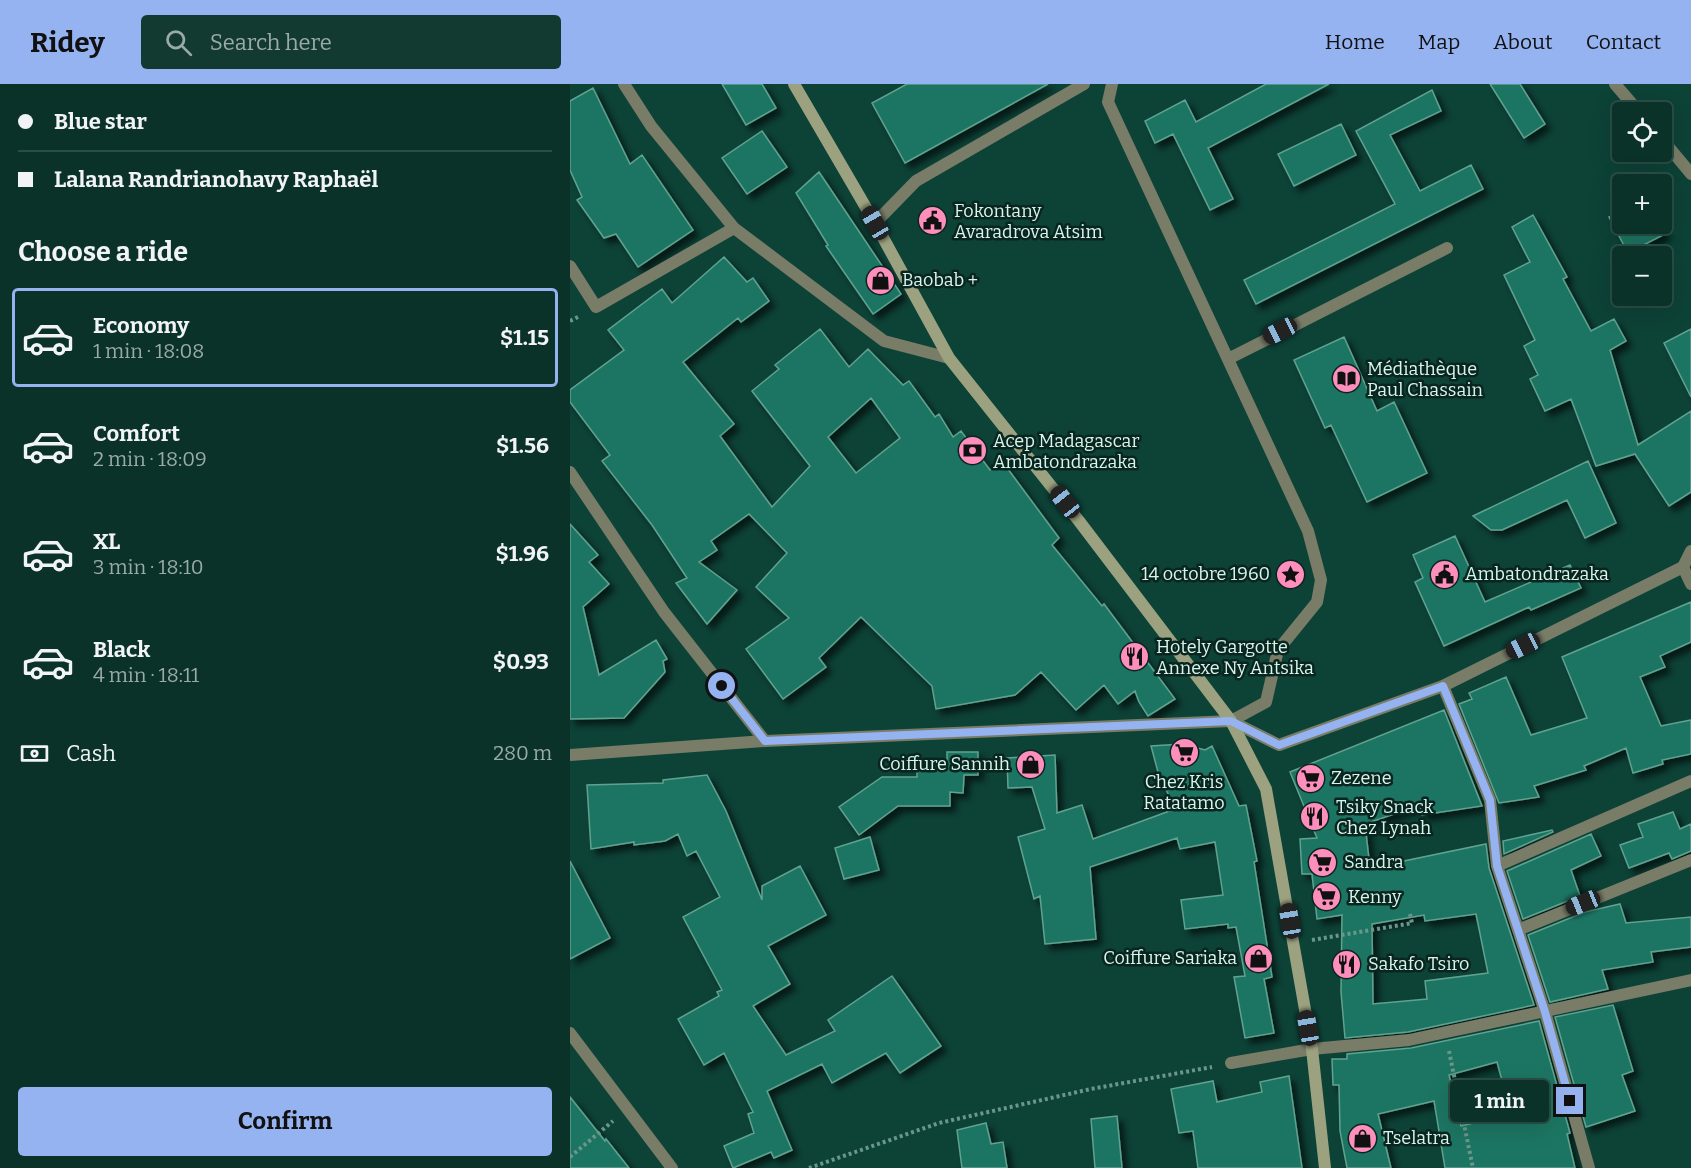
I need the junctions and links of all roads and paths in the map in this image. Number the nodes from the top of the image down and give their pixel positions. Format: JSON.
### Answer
{"nodes":[{"id":1,"x":624,"y":84,"type":"edge"},
{"id":2,"x":794,"y":84,"type":"edge"},
{"id":3,"x":1084,"y":84,"type":"edge"},
{"id":4,"x":1112,"y":84,"type":"edge"},
{"id":5,"x":1615,"y":84,"type":"edge"},
{"id":6,"x":1630,"y":102,"type":"edge"},
{"id":7,"x":1672,"y":152,"type":"edge"},
{"id":8,"x":1691,"y":174,"type":"edge"},
{"id":9,"x":875,"y":223,"type":"junction"},
{"id":10,"x":734,"y":228,"type":"junction"},
{"id":11,"x":1447,"y":248,"type":"dead end"},
{"id":12,"x":570,"y":266,"type":"edge"},
{"id":13,"x":949,"y":358,"type":"junction"},
{"id":14,"x":1228,"y":359,"type":"junction"},
{"id":15,"x":570,"y":472,"type":"edge"},
{"id":16,"x":1691,"y":551,"type":"edge"},
{"id":17,"x":1683,"y":567,"type":"junction"},
{"id":18,"x":1691,"y":584,"type":"edge"},
{"id":19,"x":1443,"y":686,"type":"junction"},
{"id":20,"x":1231,"y":721,"type":"junction"},
{"id":21,"x":765,"y":741,"type":"junction"},
{"id":22,"x":570,"y":755,"type":"edge"},
{"id":23,"x":1691,"y":781,"type":"edge"},
{"id":24,"x":1691,"y":860,"type":"edge"},
{"id":25,"x":1497,"y":866,"type":"junction"},
{"id":26,"x":1410,"y":914,"type":"dead end"},
{"id":27,"x":1518,"y":930,"type":"junction"},
{"id":28,"x":1293,"y":943,"type":"junction"},
{"id":29,"x":1691,"y":980,"type":"edge"},
{"id":30,"x":1545,"y":1012,"type":"junction"},
{"id":31,"x":1445,"y":1033,"type":"junction"},
{"id":32,"x":570,"y":1034,"type":"edge"},
{"id":33,"x":1312,"y":1049,"type":"junction"},
{"id":34,"x":1231,"y":1064,"type":"joint"},
{"id":35,"x":627,"y":1109,"type":"junction"},
{"id":36,"x":570,"y":1157,"type":"edge"},
{"id":37,"x":672,"y":1168,"type":"edge"},
{"id":38,"x":809,"y":1168,"type":"edge"},
{"id":39,"x":1325,"y":1168,"type":"edge"},
{"id":40,"x":1473,"y":1168,"type":"edge"},
{"id":41,"x":1589,"y":1168,"type":"edge"}],
"edges":[{"from":1,"to":10,"type":"street"},
{"from":2,"to":9,"type":"main road"},
{"from":3,"to":9,"type":"street"},
{"from":4,"to":14,"type":"street"},
{"from":5,"to":6,"type":"street"},
{"from":7,"to":8,"type":"street"},
{"from":9,"to":13,"type":"main road"},
{"from":10,"to":12,"type":"street"},
{"from":10,"to":13,"type":"street"},
{"from":11,"to":14,"type":"street"},
{"from":13,"to":20,"type":"main road"},
{"from":14,"to":20,"type":"street"},
{"from":15,"to":21,"type":"street"},
{"from":16,"to":17,"type":"street"},
{"from":17,"to":18,"type":"street"},
{"from":17,"to":19,"type":"street"},
{"from":19,"to":20,"type":"street"},
{"from":19,"to":25,"type":"street"},
{"from":20,"to":21,"type":"street"},
{"from":20,"to":28,"type":"main road"},
{"from":21,"to":22,"type":"street"},
{"from":23,"to":25,"type":"street"},
{"from":24,"to":27,"type":"street"},
{"from":25,"to":27,"type":"street"},
{"from":26,"to":28,"type":"path"},
{"from":27,"to":30,"type":"street"},
{"from":28,"to":33,"type":"main road"},
{"from":29,"to":30,"type":"street"},
{"from":30,"to":31,"type":"street"},
{"from":30,"to":41,"type":"street"},
{"from":31,"to":33,"type":"street"},
{"from":31,"to":40,"type":"path"},
{"from":32,"to":35,"type":"street"},
{"from":33,"to":34,"type":"street"},
{"from":33,"to":39,"type":"main road"},
{"from":34,"to":38,"type":"path"},
{"from":35,"to":36,"type":"path"},
{"from":35,"to":37,"type":"street"}]}
